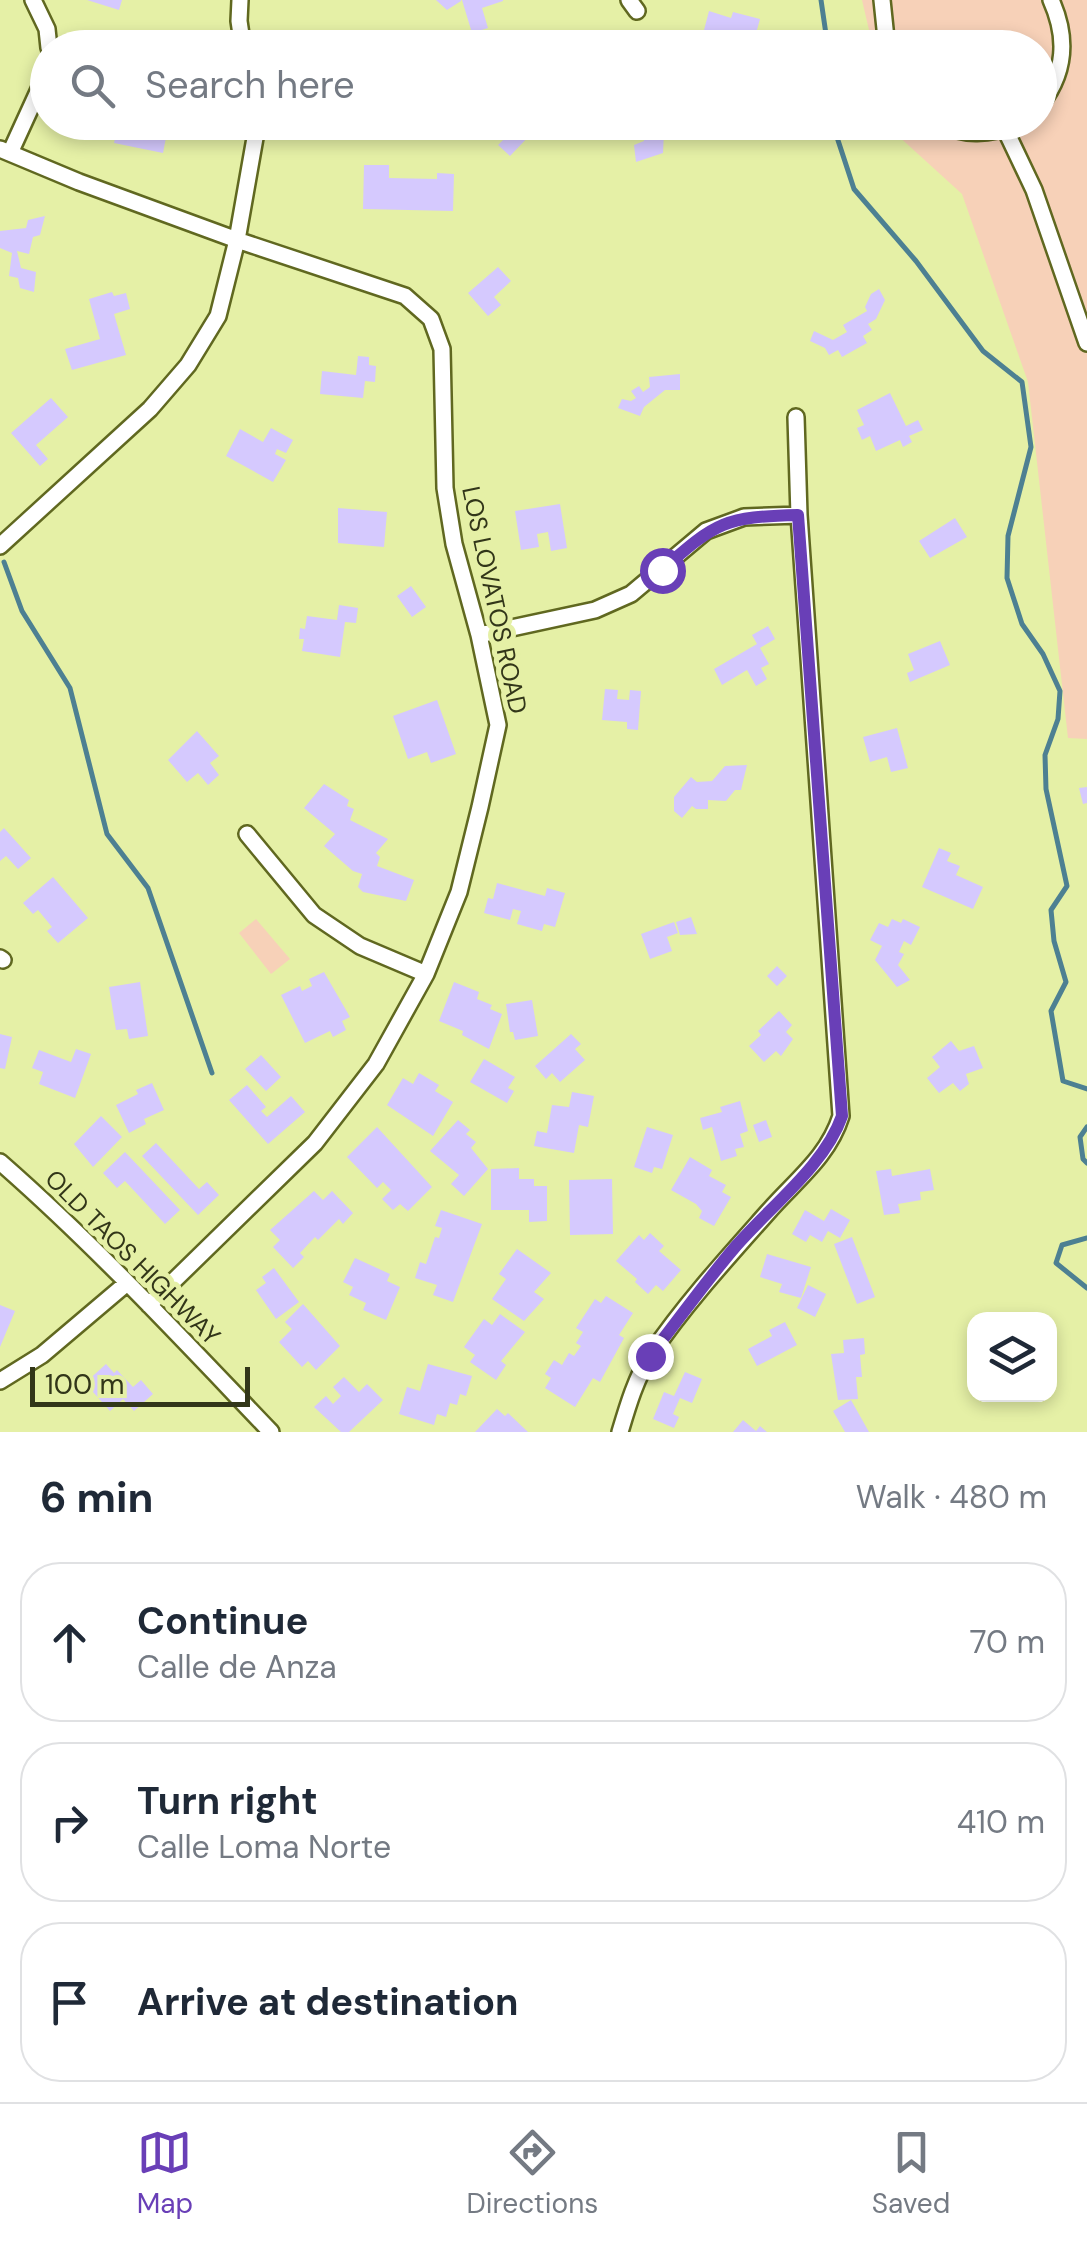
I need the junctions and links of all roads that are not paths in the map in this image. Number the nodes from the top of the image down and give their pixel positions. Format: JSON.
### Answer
{"nodes":[{"id":1,"x":33,"y":0,"type":"edge"},
{"id":2,"x":240,"y":0,"type":"edge"},
{"id":3,"x":882,"y":0,"type":"edge"},
{"id":4,"x":1051,"y":0,"type":"edge"},
{"id":5,"x":47,"y":30,"type":"edge"},
{"id":6,"x":240,"y":30,"type":"edge"},
{"id":7,"x":885,"y":30,"type":"edge"},
{"id":8,"x":1057,"y":77,"type":"edge"},
{"id":9,"x":30,"y":105,"type":"edge"},
{"id":10,"x":255,"y":140,"type":"edge"},
{"id":11,"x":1016,"y":140,"type":"edge"},
{"id":12,"x":5,"y":151,"type":"edge"},
{"id":13,"x":236,"y":240,"type":"junction"},
{"id":14,"x":1087,"y":343,"type":"edge"},
{"id":15,"x":796,"y":417,"type":"dead end"},
{"id":16,"x":798,"y":515,"type":"junction"},
{"id":17,"x":0,"y":546,"type":"edge"},
{"id":18,"x":480,"y":635,"type":"junction"},
{"id":19,"x":247,"y":834,"type":"dead end"},
{"id":20,"x":426,"y":974,"type":"junction"},
{"id":21,"x":0,"y":1162,"type":"edge"},
{"id":22,"x":128,"y":1283,"type":"junction"},
{"id":23,"x":149,"y":1305,"type":"junction"},
{"id":24,"x":0,"y":1381,"type":"edge"},
{"id":25,"x":271,"y":1432,"type":"edge"},
{"id":26,"x":620,"y":1432,"type":"edge"}],
"edges":[{"from":1,"to":5,"type":"street"},
{"from":2,"to":6,"type":"street"},
{"from":3,"to":7,"type":"street"},
{"from":4,"to":8,"type":"street"},
{"from":9,"to":12,"type":"street"},
{"from":10,"to":13,"type":"street"},
{"from":11,"to":14,"type":"street"},
{"from":12,"to":13,"type":"street","name":"LOS LOVATOS ROAD"},
{"from":13,"to":17,"type":"street"},
{"from":13,"to":18,"type":"street","name":"LOS LOVATOS ROAD"},
{"from":15,"to":16,"type":"street"},
{"from":16,"to":18,"type":"street"},
{"from":16,"to":26,"type":"street"},
{"from":18,"to":20,"type":"street","name":"LOS LOVATOS ROAD"},
{"from":19,"to":20,"type":"street"},
{"from":20,"to":23,"type":"street","name":"LOS LOVATOS ROAD"},
{"from":21,"to":22,"type":"street","name":"OLD TAOS HIGHWAY"},
{"from":22,"to":23,"type":"street","name":"OLD TAOS HIGHWAY"},
{"from":22,"to":24,"type":"street"},
{"from":23,"to":25,"type":"street","name":"OLD TAOS HIGHWAY"}]}
